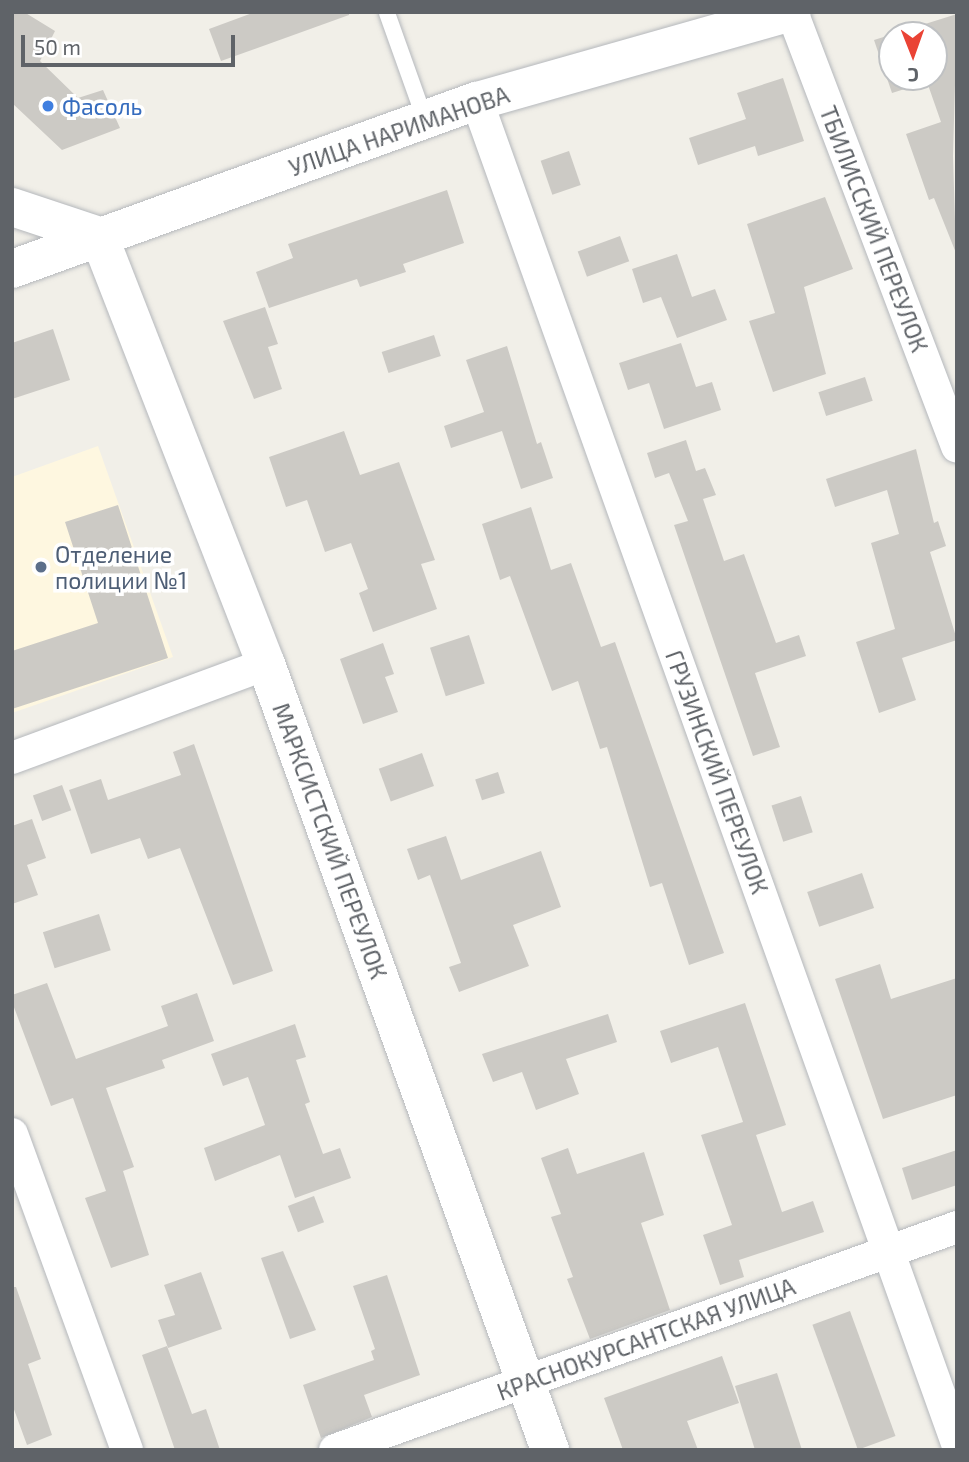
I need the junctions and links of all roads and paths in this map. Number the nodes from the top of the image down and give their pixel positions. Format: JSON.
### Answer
{"nodes":[{"id":1,"x":792,"y":12,"type":"edge"},
{"id":2,"x":387,"y":13,"type":"edge"},
{"id":3,"x":477,"y":101,"type":"junction"},
{"id":4,"x":425,"y":120,"type":"junction"},
{"id":5,"x":12,"y":207,"type":"edge"},
{"id":6,"x":100,"y":236,"type":"junction"},
{"id":7,"x":12,"y":269,"type":"edge"},
{"id":8,"x":957,"y":447,"type":"edge"},
{"id":9,"x":266,"y":664,"type":"junction"},
{"id":10,"x":12,"y":758,"type":"edge"},
{"id":11,"x":12,"y":1133,"type":"edge"},
{"id":12,"x":957,"y":1227,"type":"edge"},
{"id":13,"x":889,"y":1252,"type":"junction"},
{"id":14,"x":525,"y":1382,"type":"junction"},
{"id":15,"x":957,"y":1443,"type":"edge"},
{"id":16,"x":127,"y":1450,"type":"edge"},
{"id":17,"x":335,"y":1450,"type":"edge"},
{"id":18,"x":550,"y":1450,"type":"edge"}],
"edges":[{"from":1,"to":3,"type":"street","name":"УЛИЦА НАРИМАНОВА"},
{"from":1,"to":8,"type":"street","name":"ТБИЛИССКИЙ ПЕРЕУЛОК"},
{"from":2,"to":4,"type":"lane"},
{"from":3,"to":4,"type":"street","name":"УЛИЦА НАРИМАНОВА"},
{"from":3,"to":13,"type":"street","name":"ГРУЗИНСКИЙ ПЕРЕУЛОК"},
{"from":4,"to":6,"type":"street","name":"УЛИЦА НАРИМАНОВА"},
{"from":5,"to":6,"type":"street"},
{"from":6,"to":7,"type":"street","name":"УЛИЦА НАРИМАНОВА"},
{"from":6,"to":9,"type":"street","name":"МАРКСИСТСКИЙ ПЕРЕУЛОК"},
{"from":9,"to":10,"type":"street"},
{"from":9,"to":14,"type":"street","name":"МАРКСИСТСКИЙ ПЕРЕУЛОК"},
{"from":11,"to":16,"type":"street"},
{"from":12,"to":13,"type":"street","name":"КРАСНОКУРСАНТСКАЯ УЛИЦА"},
{"from":13,"to":14,"type":"street","name":"КРАСНОКУРСАНТСКАЯ УЛИЦА"},
{"from":13,"to":15,"type":"street","name":"ГРУЗИНСКИЙ ПЕРЕУЛОК"},
{"from":14,"to":17,"type":"street","name":"КРАСНОКУРСАНТСКАЯ УЛИЦА"},
{"from":14,"to":18,"type":"street","name":"МАРКСИСТСКИЙ ПЕРЕУЛОК"}]}
